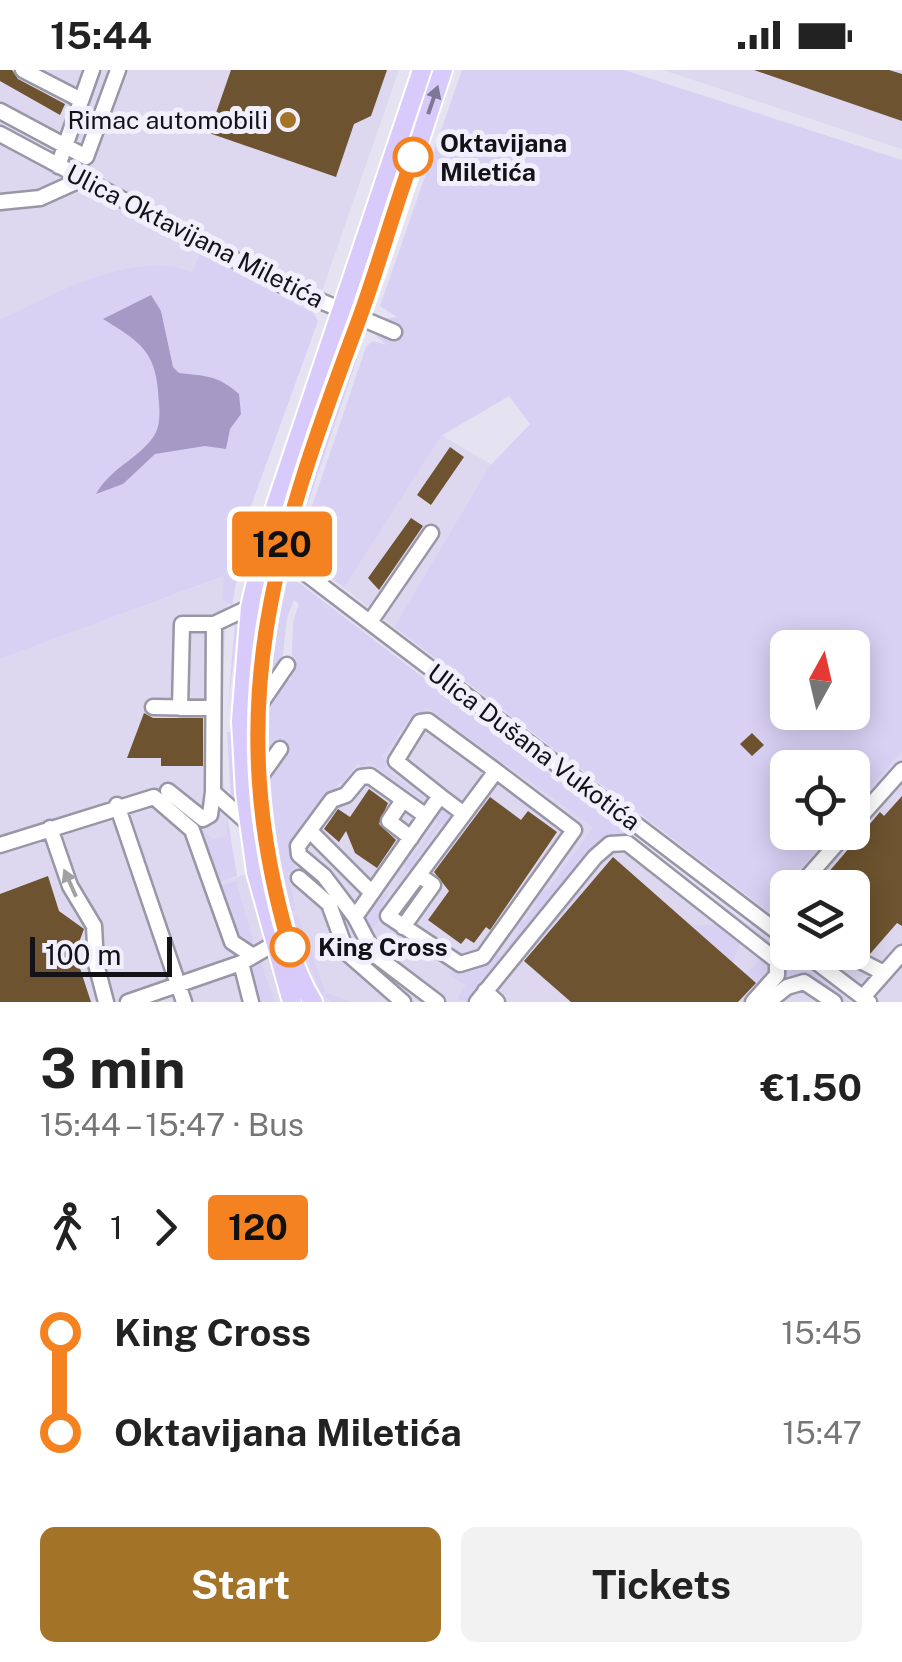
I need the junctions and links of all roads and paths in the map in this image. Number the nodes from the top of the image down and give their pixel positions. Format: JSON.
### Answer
{"nodes":[{"id":1,"x":25,"y":70,"type":"edge"},
{"id":2,"x":92,"y":70,"type":"edge"},
{"id":3,"x":118,"y":70,"type":"edge"},
{"id":4,"x":422,"y":70,"type":"edge"},
{"id":5,"x":443,"y":70,"type":"edge"},
{"id":6,"x":81,"y":100,"type":"junction"},
{"id":7,"x":0,"y":111,"type":"edge"},
{"id":8,"x":0,"y":134,"type":"edge"},
{"id":9,"x":64,"y":147,"type":"junction"},
{"id":10,"x":58,"y":166,"type":"junction"},
{"id":11,"x":82,"y":179,"type":"junction"},
{"id":12,"x":0,"y":202,"type":"edge"},
{"id":13,"x":351,"y":315,"type":"junction"},
{"id":14,"x":394,"y":332,"type":"dead end"},
{"id":15,"x":432,"y":534,"type":"dead end"},
{"id":16,"x":278,"y":558,"type":"junction"},
{"id":17,"x":250,"y":607,"type":"junction"},
{"id":18,"x":370,"y":622,"type":"junction"},
{"id":19,"x":214,"y":624,"type":"junction"},
{"id":20,"x":258,"y":671,"type":"junction"},
{"id":21,"x":153,"y":707,"type":"dead end"},
{"id":22,"x":180,"y":708,"type":"junction"},
{"id":23,"x":212,"y":708,"type":"junction"},
{"id":24,"x":248,"y":716,"type":"junction"},
{"id":25,"x":212,"y":728,"type":"junction"},
{"id":26,"x":256,"y":750,"type":"junction"},
{"id":27,"x":902,"y":770,"type":"edge"},
{"id":28,"x":496,"y":771,"type":"junction"},
{"id":29,"x":257,"y":780,"type":"junction"},
{"id":30,"x":168,"y":791,"type":"dead end"},
{"id":31,"x":213,"y":792,"type":"junction"},
{"id":32,"x":440,"y":796,"type":"junction"},
{"id":33,"x":403,"y":800,"type":"junction"},
{"id":34,"x":117,"y":806,"type":"junction"},
{"id":35,"x":870,"y":806,"type":"edge"},
{"id":36,"x":464,"y":814,"type":"junction"},
{"id":37,"x":426,"y":816,"type":"junction"},
{"id":38,"x":249,"y":824,"type":"junction"},
{"id":39,"x":50,"y":828,"type":"junction"},
{"id":40,"x":310,"y":831,"type":"junction"},
{"id":41,"x":411,"y":838,"type":"junction"},
{"id":42,"x":0,"y":845,"type":"edge"},
{"id":43,"x":831,"y":850,"type":"edge"},
{"id":44,"x":339,"y":856,"type":"junction"},
{"id":45,"x":814,"y":870,"type":"edge"},
{"id":46,"x":419,"y":875,"type":"junction"},
{"id":47,"x":324,"y":876,"type":"junction"},
{"id":48,"x":372,"y":893,"type":"junction"},
{"id":49,"x":388,"y":916,"type":"junction"},
{"id":50,"x":355,"y":917,"type":"junction"},
{"id":51,"x":770,"y":926,"type":"edge"},
{"id":52,"x":403,"y":927,"type":"junction"},
{"id":53,"x":274,"y":944,"type":"junction"},
{"id":54,"x":369,"y":944,"type":"junction"},
{"id":55,"x":902,"y":953,"type":"edge"},
{"id":56,"x":245,"y":959,"type":"junction"},
{"id":57,"x":870,"y":966,"type":"edge"},
{"id":58,"x":827,"y":970,"type":"edge"},
{"id":59,"x":884,"y":973,"type":"junction"},
{"id":60,"x":178,"y":985,"type":"junction"},
{"id":61,"x":481,"y":997,"type":"edge"},
{"id":62,"x":866,"y":1000,"type":"edge"},
{"id":63,"x":106,"y":1002,"type":"edge"},
{"id":64,"x":128,"y":1002,"type":"edge"},
{"id":65,"x":184,"y":1002,"type":"edge"},
{"id":66,"x":251,"y":1002,"type":"edge"},
{"id":67,"x":292,"y":1002,"type":"edge"},
{"id":68,"x":313,"y":1002,"type":"edge"},
{"id":69,"x":403,"y":1002,"type":"edge"},
{"id":70,"x":437,"y":1002,"type":"edge"},
{"id":71,"x":498,"y":1002,"type":"edge"},
{"id":72,"x":753,"y":1002,"type":"edge"},
{"id":73,"x":768,"y":1002,"type":"edge"},
{"id":74,"x":834,"y":1002,"type":"edge"}],
"edges":[{"from":1,"to":6,"type":"street"},
{"from":2,"to":6,"type":"street"},
{"from":3,"to":9,"type":"street"},
{"from":4,"to":13,"type":"main road"},
{"from":13,"to":5,"type":"main road","one_way":true},
{"from":6,"to":9,"type":"street"},
{"from":7,"to":9,"type":"street"},
{"from":8,"to":10,"type":"street","name":"Ulica Oktavijana Miletića"},
{"from":9,"to":10,"type":"street"},
{"from":10,"to":11,"type":"street","name":"Ulica Oktavijana Miletića"},
{"from":11,"to":12,"type":"street"},
{"from":11,"to":13,"type":"street","name":"Ulica Oktavijana Miletića"},
{"from":13,"to":14,"type":"street","name":"Ulica Oktavijana Miletića"},
{"from":13,"to":16,"type":"main road"},
{"from":13,"to":17,"type":"main road"},
{"from":15,"to":18,"type":"street"},
{"from":16,"to":18,"type":"street","name":"Ulica Dušana Vukotića"},
{"from":16,"to":20,"type":"main road"},
{"from":17,"to":19,"type":"street"},
{"from":17,"to":24,"type":"main road"},
{"from":18,"to":51,"type":"street","name":"Ulica Dušana Vukotića"},
{"from":19,"to":22,"type":"street"},
{"from":19,"to":23,"type":"street"},
{"from":20,"to":24,"type":"main road"},
{"from":20,"to":24,"type":"street"},
{"from":21,"to":22,"type":"street"},
{"from":22,"to":23,"type":"street"},
{"from":23,"to":25,"type":"street"},
{"from":24,"to":25,"type":"street"},
{"from":24,"to":26,"type":"main road"},
{"from":24,"to":38,"type":"main road"},
{"from":25,"to":31,"type":"street"},
{"from":26,"to":29,"type":"main road"},
{"from":26,"to":29,"type":"street"},
{"from":27,"to":35,"type":"street"},
{"from":28,"to":32,"type":"street"},
{"from":28,"to":36,"type":"street"},
{"from":28,"to":52,"type":"street"},
{"from":29,"to":68,"type":"main road"},
{"from":30,"to":31,"type":"street"},
{"from":31,"to":38,"type":"street"},
{"from":32,"to":36,"type":"street"},
{"from":32,"to":37,"type":"street"},
{"from":33,"to":37,"type":"street"},
{"from":33,"to":40,"type":"street"},
{"from":33,"to":41,"type":"street"},
{"from":34,"to":39,"type":"street"},
{"from":34,"to":56,"type":"street"},
{"from":34,"to":60,"type":"street"},
{"from":36,"to":46,"type":"street"},
{"from":37,"to":41,"type":"street"},
{"from":38,"to":53,"type":"main road"},
{"from":39,"to":42,"type":"street"},
{"from":63,"to":39,"type":"street","one_way":true},
{"from":40,"to":44,"type":"street"},
{"from":40,"to":47,"type":"street"},
{"from":41,"to":48,"type":"street"},
{"from":43,"to":45,"type":"street"},
{"from":44,"to":47,"type":"street"},
{"from":44,"to":48,"type":"street"},
{"from":46,"to":49,"type":"street"},
{"from":46,"to":52,"type":"street"},
{"from":47,"to":50,"type":"street"},
{"from":47,"to":69,"type":"street"},
{"from":48,"to":50,"type":"street"},
{"from":49,"to":52,"type":"street"},
{"from":49,"to":54,"type":"street"},
{"from":50,"to":54,"type":"street"},
{"from":53,"to":56,"type":"street"},
{"from":53,"to":67,"type":"main road"},
{"from":54,"to":70,"type":"street"},
{"from":55,"to":59,"type":"street"},
{"from":56,"to":60,"type":"street"},
{"from":56,"to":66,"type":"street"},
{"from":57,"to":59,"type":"street"},
{"from":58,"to":62,"type":"street"},
{"from":59,"to":62,"type":"street"},
{"from":60,"to":64,"type":"street"},
{"from":60,"to":65,"type":"street"},
{"from":61,"to":71,"type":"street"},
{"from":61,"to":72,"type":"street"},
{"from":73,"to":74,"type":"street"}]}
